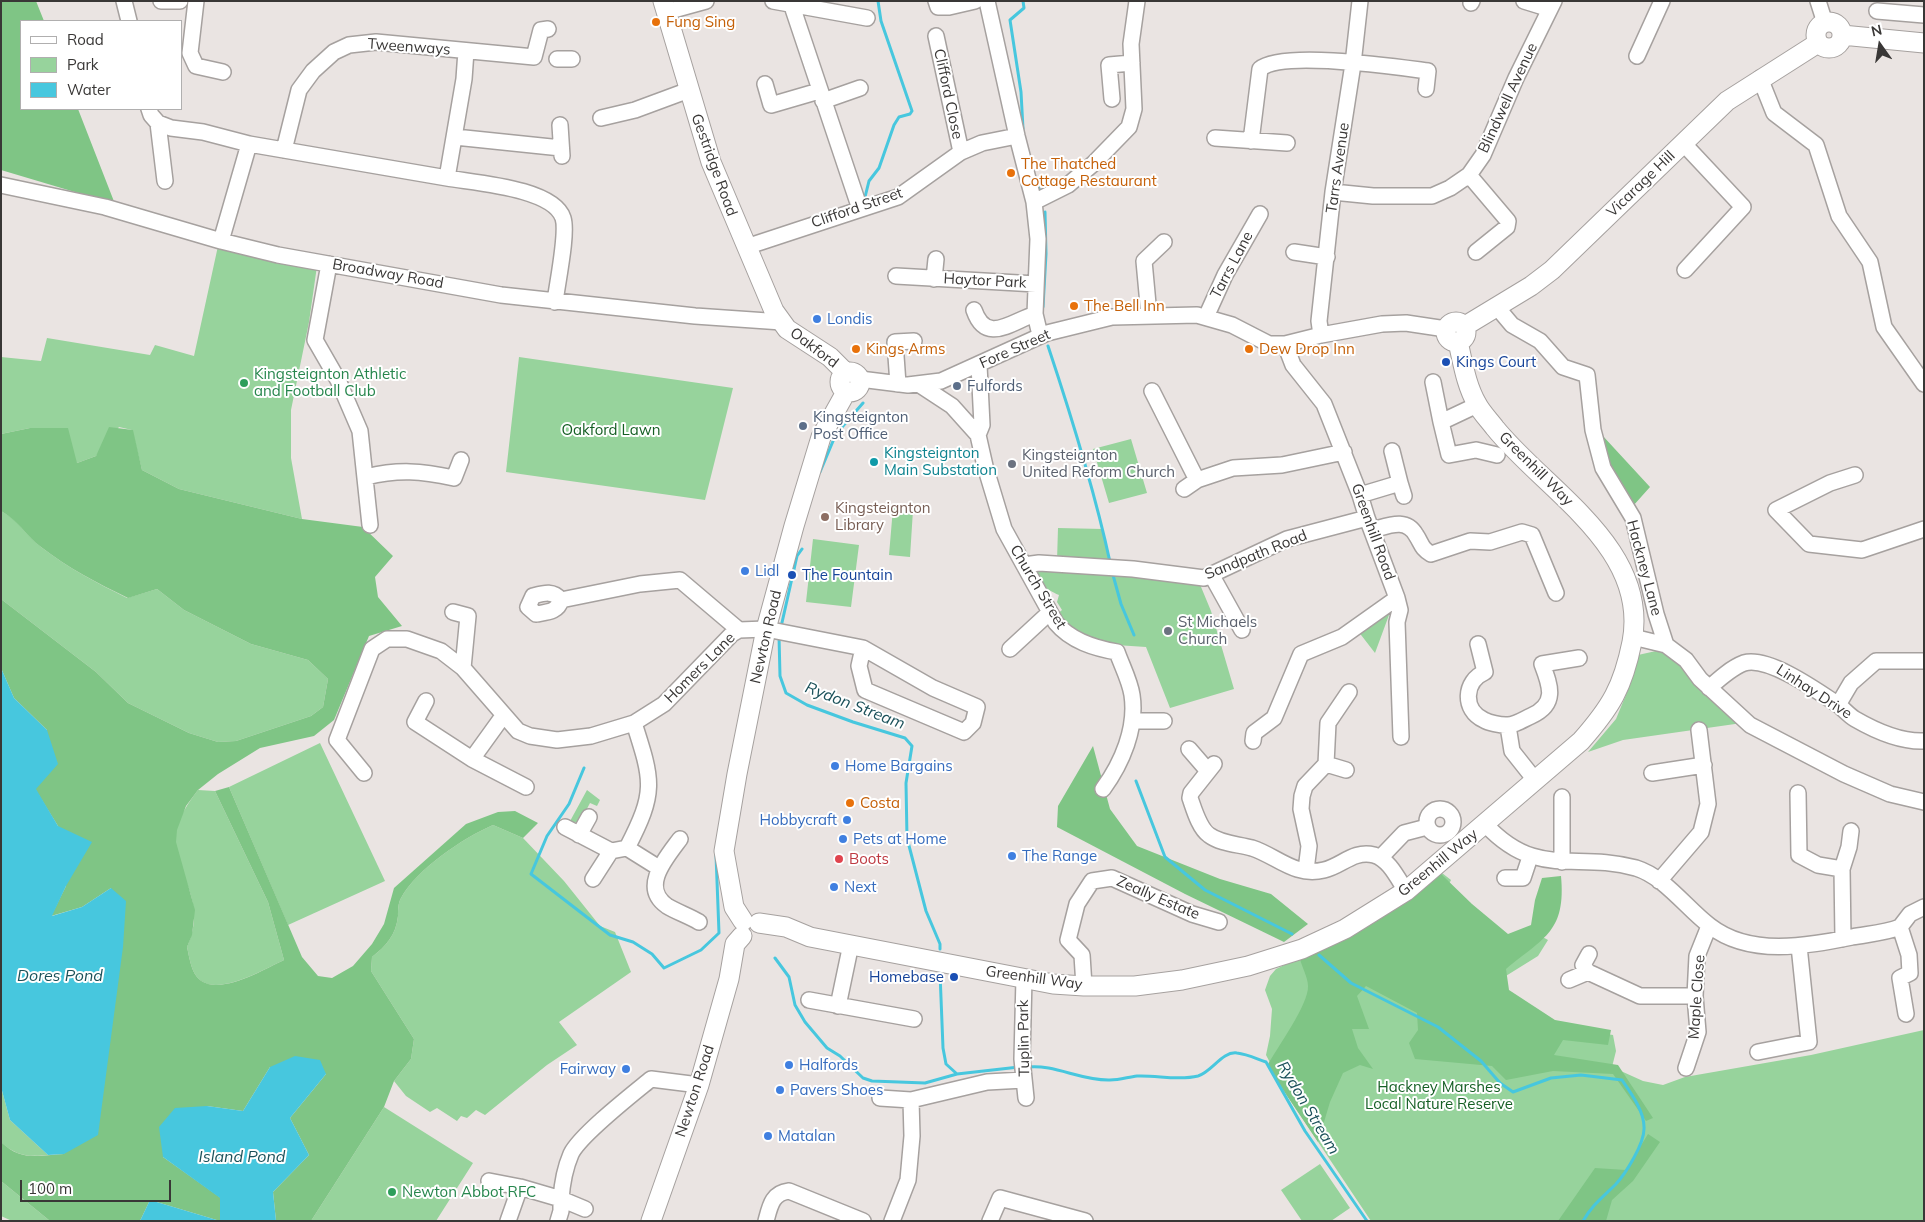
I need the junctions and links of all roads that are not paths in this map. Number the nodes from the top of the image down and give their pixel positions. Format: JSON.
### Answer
{"nodes":[{"id":1,"x":161,"y":1,"type":"edge"},
{"id":2,"x":180,"y":1,"type":"edge"},
{"id":3,"x":196,"y":1,"type":"edge"},
{"id":4,"x":706,"y":1,"type":"edge"},
{"id":5,"x":773,"y":1,"type":"edge"},
{"id":6,"x":936,"y":1,"type":"edge"},
{"id":7,"x":975,"y":1,"type":"edge"},
{"id":8,"x":987,"y":1,"type":"edge"},
{"id":9,"x":1137,"y":1,"type":"edge"},
{"id":10,"x":1360,"y":1,"type":"edge"},
{"id":11,"x":1524,"y":1,"type":"edge"},
{"id":12,"x":1662,"y":1,"type":"edge"},
{"id":13,"x":1818,"y":1,"type":"edge"},
{"id":14,"x":126,"y":3,"type":"edge"},
{"id":15,"x":791,"y":3,"type":"junction"},
{"id":16,"x":1552,"y":5,"type":"edge"},
{"id":17,"x":664,"y":7,"type":"edge"},
{"id":18,"x":838,"y":7,"type":"edge"},
{"id":19,"x":1877,"y":11,"type":"dead end"},
{"id":20,"x":1924,"y":15,"type":"edge"},
{"id":21,"x":867,"y":18,"type":"dead end"},
{"id":22,"x":129,"y":20,"type":"edge"},
{"id":23,"x":1825,"y":23,"type":"junction"},
{"id":24,"x":548,"y":29,"type":"dead end"},
{"id":25,"x":1842,"y":35,"type":"junction"},
{"id":26,"x":936,"y":36,"type":"dead end"},
{"id":27,"x":1818,"y":43,"type":"junction"},
{"id":28,"x":1924,"y":43,"type":"edge"},
{"id":29,"x":466,"y":50,"type":"junction"},
{"id":30,"x":1637,"y":56,"type":"dead end"},
{"id":31,"x":1132,"y":63,"type":"junction"},
{"id":32,"x":1353,"y":64,"type":"junction"},
{"id":33,"x":223,"y":72,"type":"dead end"},
{"id":34,"x":1760,"y":78,"type":"junction"},
{"id":35,"x":765,"y":84,"type":"dead end"},
{"id":36,"x":860,"y":88,"type":"dead end"},
{"id":37,"x":1426,"y":89,"type":"dead end"},
{"id":38,"x":689,"y":90,"type":"junction"},
{"id":39,"x":821,"y":96,"type":"junction"},
{"id":40,"x":1112,"y":99,"type":"dead end"},
{"id":41,"x":150,"y":110,"type":"edge"},
{"id":42,"x":601,"y":118,"type":"dead end"},
{"id":43,"x":158,"y":123,"type":"junction"},
{"id":44,"x":560,"y":125,"type":"dead end"},
{"id":45,"x":1017,"y":136,"type":"junction"},
{"id":46,"x":455,"y":137,"type":"junction"},
{"id":47,"x":1215,"y":138,"type":"dead end"},
{"id":48,"x":1251,"y":141,"type":"junction"},
{"id":49,"x":1683,"y":142,"type":"junction"},
{"id":50,"x":1287,"y":143,"type":"dead end"},
{"id":51,"x":249,"y":144,"type":"junction"},
{"id":52,"x":284,"y":150,"type":"junction"},
{"id":53,"x":960,"y":152,"type":"junction"},
{"id":54,"x":1469,"y":175,"type":"junction"},
{"id":55,"x":447,"y":178,"type":"junction"},
{"id":56,"x":165,"y":180,"type":"dead end"},
{"id":57,"x":1,"y":185,"type":"edge"},
{"id":58,"x":1333,"y":192,"type":"junction"},
{"id":59,"x":1034,"y":202,"type":"junction"},
{"id":60,"x":860,"y":209,"type":"junction"},
{"id":61,"x":1260,"y":214,"type":"dead end"},
{"id":62,"x":221,"y":241,"type":"junction"},
{"id":63,"x":1164,"y":242,"type":"dead end"},
{"id":64,"x":746,"y":247,"type":"junction"},
{"id":65,"x":1294,"y":252,"type":"dead end"},
{"id":66,"x":1476,"y":252,"type":"dead end"},
{"id":67,"x":1327,"y":257,"type":"junction"},
{"id":68,"x":936,"y":259,"type":"dead end"},
{"id":69,"x":329,"y":264,"type":"junction"},
{"id":70,"x":1685,"y":270,"type":"dead end"},
{"id":71,"x":896,"y":276,"type":"dead end"},
{"id":72,"x":934,"y":279,"type":"junction"},
{"id":73,"x":1036,"y":284,"type":"junction"},
{"id":74,"x":555,"y":302,"type":"junction"},
{"id":75,"x":1496,"y":306,"type":"junction"},
{"id":76,"x":974,"y":310,"type":"dead end"},
{"id":77,"x":1035,"y":314,"type":"junction"},
{"id":78,"x":1156,"y":315,"type":"junction"},
{"id":79,"x":1206,"y":317,"type":"junction"},
{"id":80,"x":782,"y":322,"type":"junction"},
{"id":81,"x":1456,"y":333,"type":"junction"},
{"id":82,"x":1040,"y":335,"type":"junction"},
{"id":83,"x":1321,"y":335,"type":"junction"},
{"id":84,"x":914,"y":341,"type":"dead end"},
{"id":85,"x":1285,"y":344,"type":"junction"},
{"id":86,"x":979,"y":365,"type":"junction"},
{"id":87,"x":853,"y":376,"type":"junction"},
{"id":88,"x":1433,"y":382,"type":"dead end"},
{"id":89,"x":898,"y":384,"type":"junction"},
{"id":90,"x":1924,"y":384,"type":"edge"},
{"id":91,"x":920,"y":385,"type":"junction"},
{"id":92,"x":1152,"y":391,"type":"dead end"},
{"id":93,"x":1477,"y":404,"type":"junction"},
{"id":94,"x":1442,"y":422,"type":"junction"},
{"id":95,"x":978,"y":435,"type":"junction"},
{"id":96,"x":1392,"y":451,"type":"dead end"},
{"id":97,"x":1344,"y":452,"type":"junction"},
{"id":98,"x":1497,"y":455,"type":"dead end"},
{"id":99,"x":461,"y":460,"type":"dead end"},
{"id":100,"x":1855,"y":475,"type":"dead end"},
{"id":101,"x":366,"y":477,"type":"junction"},
{"id":102,"x":1360,"y":495,"type":"junction"},
{"id":103,"x":1369,"y":524,"type":"junction"},
{"id":104,"x":370,"y":525,"type":"dead end"},
{"id":105,"x":1924,"y":529,"type":"edge"},
{"id":106,"x":1024,"y":565,"type":"junction"},
{"id":107,"x":1212,"y":576,"type":"junction"},
{"id":108,"x":1556,"y":593,"type":"dead end"},
{"id":109,"x":1397,"y":598,"type":"junction"},
{"id":110,"x":561,"y":600,"type":"dead end"},
{"id":111,"x":453,"y":612,"type":"dead end"},
{"id":112,"x":1049,"y":613,"type":"junction"},
{"id":113,"x":739,"y":630,"type":"junction"},
{"id":114,"x":1242,"y":630,"type":"dead end"},
{"id":115,"x":777,"y":631,"type":"junction"},
{"id":116,"x":1633,"y":637,"type":"junction"},
{"id":117,"x":1478,"y":644,"type":"dead end"},
{"id":118,"x":1666,"y":645,"type":"junction"},
{"id":119,"x":863,"y":648,"type":"junction"},
{"id":120,"x":1010,"y":649,"type":"dead end"},
{"id":121,"x":1579,"y":658,"type":"dead end"},
{"id":122,"x":1924,"y":661,"type":"edge"},
{"id":123,"x":463,"y":668,"type":"junction"},
{"id":124,"x":1709,"y":688,"type":"junction"},
{"id":125,"x":1349,"y":692,"type":"dead end"},
{"id":126,"x":426,"y":701,"type":"dead end"},
{"id":127,"x":1838,"y":705,"type":"junction"},
{"id":128,"x":503,"y":716,"type":"junction"},
{"id":129,"x":1133,"y":721,"type":"junction"},
{"id":130,"x":1164,"y":721,"type":"dead end"},
{"id":131,"x":634,"y":723,"type":"junction"},
{"id":132,"x":1508,"y":726,"type":"junction"},
{"id":133,"x":1698,"y":730,"type":"dead end"},
{"id":134,"x":1401,"y":737,"type":"dead end"},
{"id":135,"x":1253,"y":740,"type":"dead end"},
{"id":136,"x":1924,"y":741,"type":"edge"},
{"id":137,"x":1189,"y":749,"type":"dead end"},
{"id":138,"x":472,"y":759,"type":"junction"},
{"id":139,"x":1326,"y":764,"type":"junction"},
{"id":140,"x":1704,"y":765,"type":"junction"},
{"id":141,"x":1346,"y":770,"type":"dead end"},
{"id":142,"x":364,"y":773,"type":"dead end"},
{"id":143,"x":1652,"y":773,"type":"dead end"},
{"id":144,"x":1535,"y":780,"type":"junction"},
{"id":145,"x":526,"y":787,"type":"dead end"},
{"id":146,"x":1103,"y":789,"type":"dead end"},
{"id":147,"x":1798,"y":793,"type":"dead end"},
{"id":148,"x":1924,"y":802,"type":"edge"},
{"id":149,"x":1567,"y":806,"type":"dead end"},
{"id":150,"x":589,"y":817,"type":"dead end"},
{"id":151,"x":1485,"y":824,"type":"junction"},
{"id":152,"x":565,"y":827,"type":"dead end"},
{"id":153,"x":1428,"y":827,"type":"dead end"},
{"id":154,"x":1850,"y":831,"type":"dead end"},
{"id":155,"x":579,"y":835,"type":"junction"},
{"id":156,"x":680,"y":839,"type":"dead end"},
{"id":157,"x":627,"y":848,"type":"junction"},
{"id":158,"x":611,"y":851,"type":"junction"},
{"id":159,"x":1381,"y":857,"type":"junction"},
{"id":160,"x":1530,"y":857,"type":"junction"},
{"id":161,"x":1562,"y":862,"type":"junction"},
{"id":162,"x":659,"y":868,"type":"junction"},
{"id":163,"x":1842,"y":868,"type":"junction"},
{"id":164,"x":1306,"y":870,"type":"junction"},
{"id":165,"x":1505,"y":878,"type":"dead end"},
{"id":166,"x":593,"y":880,"type":"dead end"},
{"id":167,"x":1659,"y":881,"type":"junction"},
{"id":168,"x":1406,"y":891,"type":"junction"},
{"id":169,"x":1924,"y":907,"type":"edge"},
{"id":170,"x":699,"y":922,"type":"dead end"},
{"id":171,"x":1219,"y":922,"type":"dead end"},
{"id":172,"x":1709,"y":926,"type":"junction"},
{"id":173,"x":1900,"y":927,"type":"junction"},
{"id":174,"x":751,"y":929,"type":"junction"},
{"id":175,"x":1843,"y":939,"type":"junction"},
{"id":176,"x":851,"y":944,"type":"junction"},
{"id":177,"x":1800,"y":946,"type":"junction"},
{"id":178,"x":1589,"y":954,"type":"dead end"},
{"id":179,"x":1588,"y":972,"type":"junction"},
{"id":180,"x":1024,"y":978,"type":"junction"},
{"id":181,"x":1569,"y":980,"type":"dead end"},
{"id":182,"x":1084,"y":986,"type":"junction"},
{"id":183,"x":1695,"y":996,"type":"junction"},
{"id":184,"x":809,"y":1000,"type":"dead end"},
{"id":185,"x":838,"y":1006,"type":"junction"},
{"id":186,"x":1906,"y":1014,"type":"dead end"},
{"id":187,"x":914,"y":1019,"type":"dead end"},
{"id":188,"x":1758,"y":1052,"type":"dead end"},
{"id":189,"x":1686,"y":1068,"type":"dead end"},
{"id":190,"x":1024,"y":1080,"type":"junction"},
{"id":191,"x":699,"y":1085,"type":"junction"},
{"id":192,"x":880,"y":1098,"type":"dead end"},
{"id":193,"x":1026,"y":1098,"type":"dead end"},
{"id":194,"x":911,"y":1100,"type":"junction"},
{"id":195,"x":488,"y":1182,"type":"dead end"},
{"id":196,"x":520,"y":1187,"type":"junction"},
{"id":197,"x":561,"y":1200,"type":"junction"},
{"id":198,"x":585,"y":1209,"type":"dead end"},
{"id":199,"x":508,"y":1221,"type":"edge"},
{"id":200,"x":558,"y":1221,"type":"edge"},
{"id":201,"x":651,"y":1221,"type":"edge"},
{"id":202,"x":766,"y":1221,"type":"edge"},
{"id":203,"x":863,"y":1221,"type":"edge"},
{"id":204,"x":892,"y":1221,"type":"edge"},
{"id":205,"x":990,"y":1221,"type":"edge"},
{"id":206,"x":1085,"y":1221,"type":"edge"}],
"edges":[{"from":1,"to":2,"type":"street"},
{"from":3,"to":33,"type":"street"},
{"from":4,"to":17,"type":"street"},
{"from":5,"to":15,"type":"street"},
{"from":6,"to":7,"type":"street"},
{"from":8,"to":45,"type":"street"},
{"from":9,"to":31,"type":"street"},
{"from":10,"to":32,"type":"street","name":"Tarrs Avenue"},
{"from":11,"to":16,"type":"street"},
{"from":12,"to":30,"type":"street"},
{"from":13,"to":23,"type":"street"},
{"from":14,"to":22,"type":"street"},
{"from":15,"to":18,"type":"street"},
{"from":15,"to":39,"type":"street"},
{"from":16,"to":54,"type":"street","name":"Blindwell Avenue"},
{"from":17,"to":38,"type":"main road","name":"Gestridge Road"},
{"from":18,"to":21,"type":"street"},
{"from":19,"to":20,"type":"street"},
{"from":23,"to":25,"type":"main road"},
{"from":23,"to":27,"type":"main road"},
{"from":24,"to":29,"type":"street","name":"Tweenways"},
{"from":25,"to":27,"type":"main road"},
{"from":25,"to":28,"type":"main road"},
{"from":26,"to":53,"type":"street","name":"Clifford Close"},
{"from":27,"to":34,"type":"main road","name":"Vicarage Hill"},
{"from":29,"to":46,"type":"street"},
{"from":29,"to":52,"type":"street","name":"Tweenways"},
{"from":31,"to":40,"type":"street"},
{"from":31,"to":59,"type":"street"},
{"from":32,"to":37,"type":"street"},
{"from":32,"to":48,"type":"street"},
{"from":32,"to":58,"type":"street","name":"Tarrs Avenue"},
{"from":34,"to":49,"type":"main road","name":"Vicarage Hill"},
{"from":34,"to":90,"type":"street"},
{"from":35,"to":39,"type":"street"},
{"from":36,"to":39,"type":"street"},
{"from":38,"to":42,"type":"street"},
{"from":38,"to":64,"type":"main road","name":"Gestridge Road"},
{"from":39,"to":60,"type":"street"},
{"from":41,"to":43,"type":"street"},
{"from":43,"to":51,"type":"street"},
{"from":43,"to":56,"type":"street"},
{"from":44,"to":46,"type":"street"},
{"from":45,"to":53,"type":"street","name":"Clifford Street"},
{"from":45,"to":59,"type":"street"},
{"from":46,"to":55,"type":"street"},
{"from":47,"to":48,"type":"street"},
{"from":48,"to":50,"type":"street"},
{"from":49,"to":70,"type":"street"},
{"from":49,"to":75,"type":"main road","name":"Vicarage Hill"},
{"from":51,"to":52,"type":"street"},
{"from":51,"to":62,"type":"street"},
{"from":52,"to":55,"type":"street"},
{"from":53,"to":60,"type":"street","name":"Clifford Street"},
{"from":54,"to":58,"type":"street","name":"Blindwell Avenue"},
{"from":54,"to":66,"type":"street"},
{"from":55,"to":74,"type":"street"},
{"from":57,"to":62,"type":"street","name":"Broadway Road"},
{"from":58,"to":67,"type":"street","name":"Tarrs Avenue"},
{"from":59,"to":73,"type":"street"},
{"from":60,"to":64,"type":"street","name":"Clifford Street"},
{"from":61,"to":79,"type":"street","name":"Tarrs Lane"},
{"from":62,"to":69,"type":"street","name":"Broadway Road"},
{"from":63,"to":78,"type":"street"},
{"from":64,"to":80,"type":"main road","name":"Gestridge Road"},
{"from":65,"to":67,"type":"street"},
{"from":67,"to":83,"type":"street","name":"Tarrs Avenue"},
{"from":68,"to":72,"type":"street","name":"Haytor Park"},
{"from":69,"to":74,"type":"street","name":"Broadway Road"},
{"from":69,"to":101,"type":"street"},
{"from":71,"to":72,"type":"street","name":"Haytor Park"},
{"from":72,"to":73,"type":"street","name":"Haytor Park"},
{"from":73,"to":77,"type":"street"},
{"from":74,"to":80,"type":"street","name":"Broadway Road"},
{"from":75,"to":81,"type":"main road","name":"Vicarage Hill"},
{"from":75,"to":118,"type":"street","name":"Hackney Lane"},
{"from":76,"to":77,"type":"street"},
{"from":77,"to":82,"type":"street"},
{"from":78,"to":79,"type":"street","name":"Fore Street"},
{"from":78,"to":82,"type":"street","name":"Fore Street"},
{"from":79,"to":85,"type":"street","name":"Fore Street"},
{"from":80,"to":87,"type":"main road","name":"Oakford"},
{"from":81,"to":83,"type":"street"},
{"from":81,"to":93,"type":"main road","name":"Greenhill Way"},
{"from":82,"to":86,"type":"street","name":"Fore Street"},
{"from":83,"to":85,"type":"street"},
{"from":84,"to":89,"type":"street"},
{"from":85,"to":97,"type":"street","name":"Greenhill Road"},
{"from":86,"to":91,"type":"street","name":"Fore Street"},
{"from":86,"to":95,"type":"street","name":"Church Street"},
{"from":87,"to":89,"type":"street","name":"Fore Street"},
{"from":87,"to":115,"type":"main road","name":"Newton Road"},
{"from":88,"to":94,"type":"street"},
{"from":89,"to":91,"type":"street","name":"Fore Street"},
{"from":91,"to":95,"type":"street","name":"Church Street"},
{"from":92,"to":97,"type":"street"},
{"from":93,"to":94,"type":"street"},
{"from":93,"to":116,"type":"main road","name":"Greenhill Way"},
{"from":94,"to":98,"type":"street"},
{"from":95,"to":106,"type":"street","name":"Church Street"},
{"from":96,"to":102,"type":"street"},
{"from":97,"to":102,"type":"street","name":"Greenhill Road"},
{"from":99,"to":101,"type":"street"},
{"from":100,"to":105,"type":"street"},
{"from":101,"to":104,"type":"street"},
{"from":102,"to":103,"type":"street","name":"Greenhill Road"},
{"from":103,"to":107,"type":"street","name":"Sandpath Road"},
{"from":103,"to":108,"type":"street","name":"Sandpath Road"},
{"from":103,"to":109,"type":"street","name":"Greenhill Road"},
{"from":106,"to":107,"type":"street","name":"Sandpath Road"},
{"from":106,"to":112,"type":"street","name":"Church Street"},
{"from":107,"to":114,"type":"street"},
{"from":109,"to":134,"type":"street","name":"Greenhill Road"},
{"from":109,"to":135,"type":"street"},
{"from":110,"to":113,"type":"street"},
{"from":111,"to":123,"type":"street"},
{"from":112,"to":120,"type":"street"},
{"from":112,"to":129,"type":"street","name":"Church Street"},
{"from":113,"to":115,"type":"street","name":"Homers Lane"},
{"from":113,"to":131,"type":"street","name":"Homers Lane"},
{"from":115,"to":119,"type":"street","name":"Homers Lane"},
{"from":115,"to":174,"type":"main road","name":"Newton Road"},
{"from":116,"to":118,"type":"street","name":"Hackney Lane"},
{"from":116,"to":144,"type":"main road","name":"Greenhill Way"},
{"from":117,"to":132,"type":"street"},
{"from":118,"to":124,"type":"street","name":"Hackney Lane"},
{"from":119,"to":119,"type":"street","name":"Homers Lane"},
{"from":121,"to":132,"type":"street"},
{"from":122,"to":127,"type":"street"},
{"from":123,"to":128,"type":"street","name":"Homers Lane"},
{"from":123,"to":142,"type":"street","name":"Homers Lane"},
{"from":124,"to":127,"type":"street","name":"Linhay Drive"},
{"from":124,"to":148,"type":"street","name":"Hackney Lane"},
{"from":125,"to":139,"type":"street"},
{"from":126,"to":138,"type":"street"},
{"from":127,"to":136,"type":"street","name":"Linhay Drive"},
{"from":128,"to":131,"type":"street","name":"Homers Lane"},
{"from":128,"to":138,"type":"street"},
{"from":129,"to":130,"type":"street"},
{"from":129,"to":146,"type":"street","name":"Church Street"},
{"from":131,"to":157,"type":"street"},
{"from":132,"to":144,"type":"street"},
{"from":133,"to":140,"type":"street"},
{"from":137,"to":164,"type":"street"},
{"from":138,"to":145,"type":"street"},
{"from":139,"to":141,"type":"street"},
{"from":139,"to":164,"type":"street"},
{"from":140,"to":143,"type":"street"},
{"from":140,"to":167,"type":"street"},
{"from":144,"to":151,"type":"main road","name":"Greenhill Way"},
{"from":147,"to":163,"type":"street"},
{"from":149,"to":161,"type":"street"},
{"from":150,"to":155,"type":"street"},
{"from":151,"to":160,"type":"street"},
{"from":151,"to":168,"type":"main road","name":"Greenhill Way"},
{"from":152,"to":155,"type":"street"},
{"from":153,"to":159,"type":"street"},
{"from":154,"to":163,"type":"street"},
{"from":155,"to":158,"type":"street"},
{"from":156,"to":162,"type":"street"},
{"from":157,"to":158,"type":"street"},
{"from":157,"to":162,"type":"street"},
{"from":158,"to":166,"type":"street"},
{"from":159,"to":164,"type":"street"},
{"from":159,"to":168,"type":"street"},
{"from":160,"to":161,"type":"street"},
{"from":160,"to":165,"type":"street"},
{"from":161,"to":167,"type":"street"},
{"from":162,"to":170,"type":"street"},
{"from":163,"to":175,"type":"street"},
{"from":167,"to":172,"type":"street"},
{"from":168,"to":182,"type":"main road","name":"Greenhill Way"},
{"from":169,"to":173,"type":"street"},
{"from":171,"to":182,"type":"street","name":"Zeally Estate"},
{"from":172,"to":177,"type":"street"},
{"from":172,"to":183,"type":"street","name":"Maple Close"},
{"from":173,"to":175,"type":"street"},
{"from":173,"to":186,"type":"street"},
{"from":174,"to":176,"type":"main road","name":"Greenhill Way"},
{"from":174,"to":191,"type":"main road","name":"Newton Road"},
{"from":175,"to":177,"type":"street"},
{"from":176,"to":180,"type":"main road","name":"Greenhill Way"},
{"from":176,"to":185,"type":"street"},
{"from":177,"to":188,"type":"street"},
{"from":178,"to":179,"type":"street"},
{"from":179,"to":181,"type":"street"},
{"from":179,"to":183,"type":"street"},
{"from":180,"to":182,"type":"main road","name":"Greenhill Way"},
{"from":180,"to":190,"type":"street","name":"Tuplin Park"},
{"from":183,"to":189,"type":"street","name":"Maple Close"},
{"from":184,"to":185,"type":"street"},
{"from":185,"to":187,"type":"street"},
{"from":190,"to":193,"type":"street","name":"Tuplin Park"},
{"from":190,"to":194,"type":"street"},
{"from":191,"to":197,"type":"street"},
{"from":191,"to":201,"type":"main road","name":"Newton Road"},
{"from":192,"to":194,"type":"street"},
{"from":194,"to":204,"type":"street"},
{"from":195,"to":196,"type":"street"},
{"from":196,"to":197,"type":"street"},
{"from":196,"to":199,"type":"street"},
{"from":197,"to":198,"type":"street"},
{"from":197,"to":200,"type":"street"},
{"from":202,"to":203,"type":"street"},
{"from":205,"to":206,"type":"street"}]}
